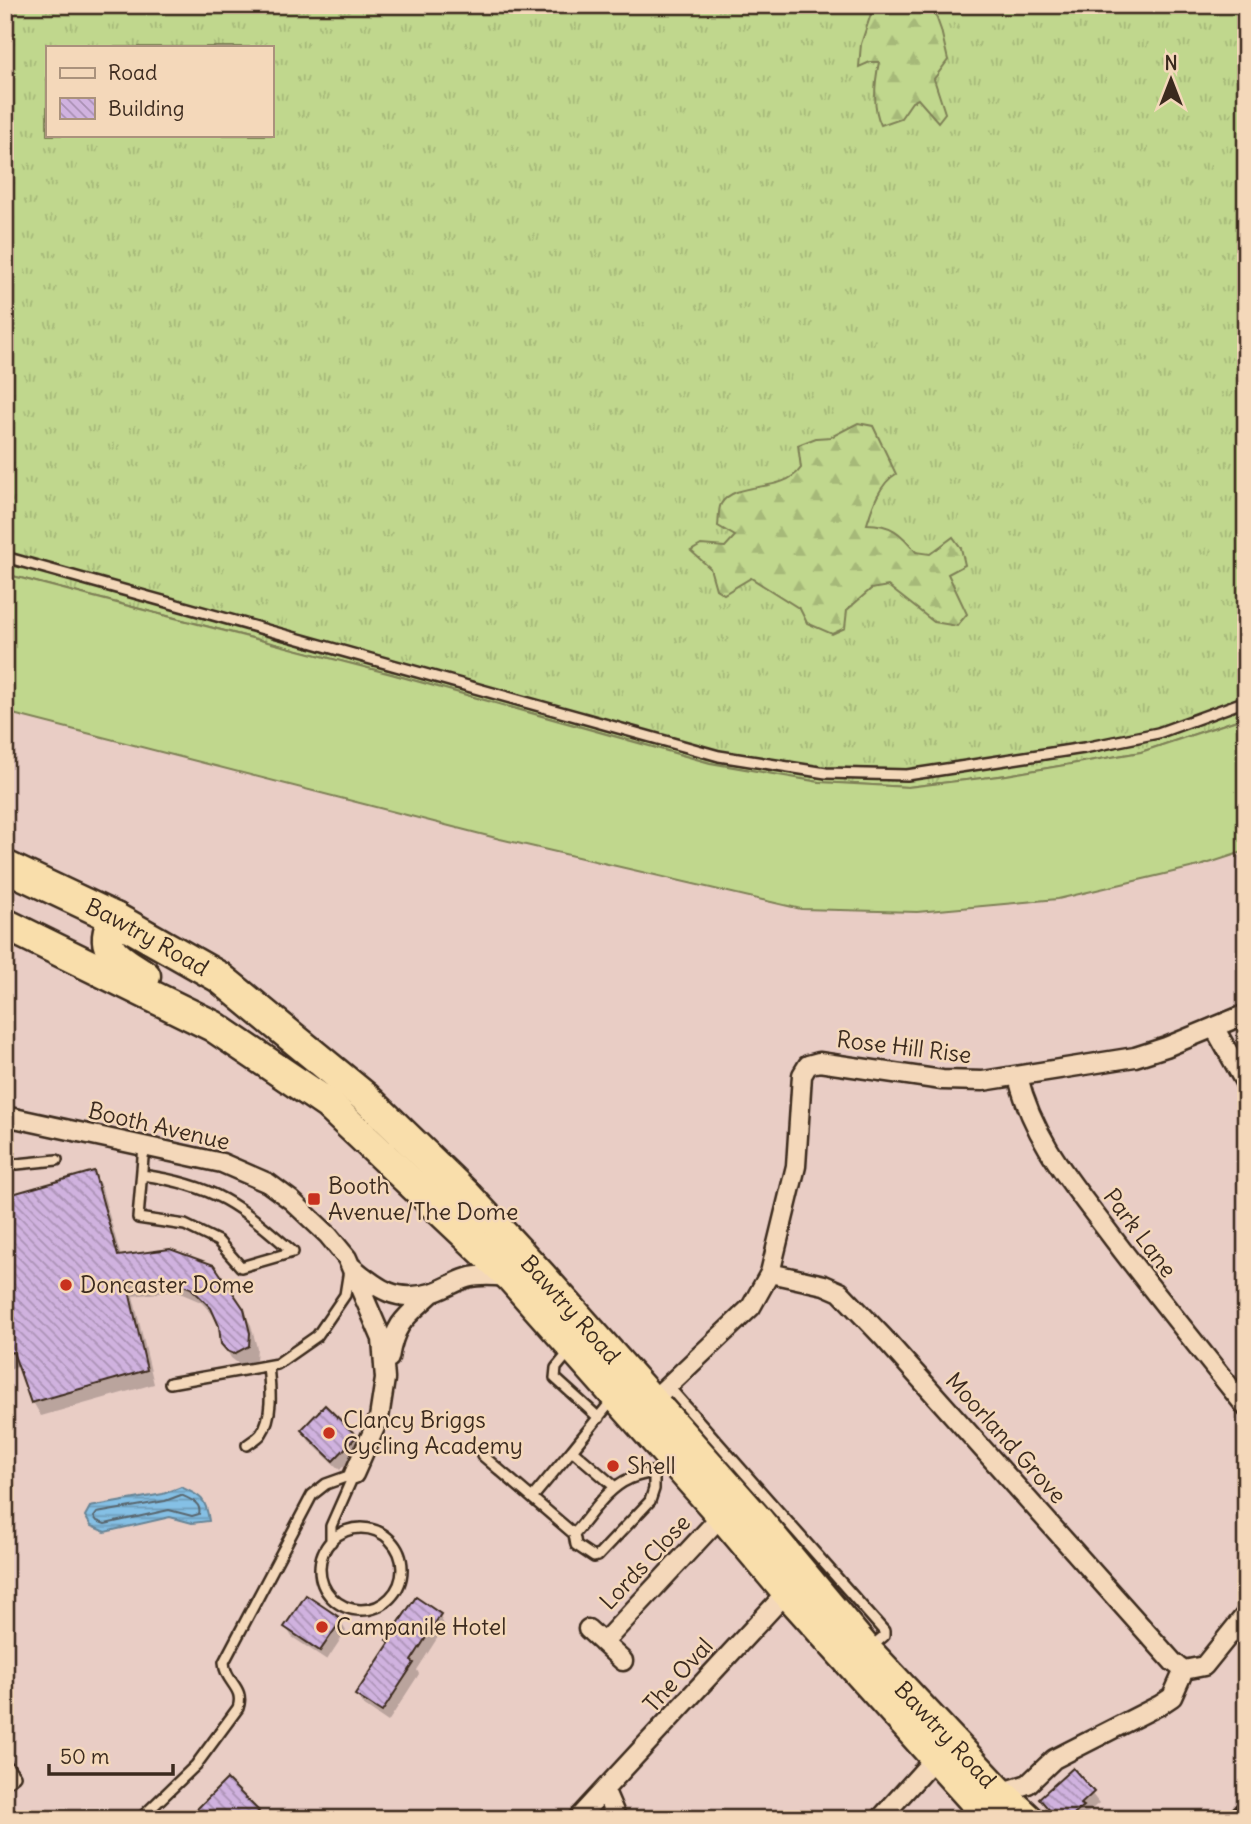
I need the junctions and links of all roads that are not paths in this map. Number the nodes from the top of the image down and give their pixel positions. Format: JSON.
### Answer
{"nodes":[{"id":1,"x":5,"y":557,"type":"edge"},
{"id":2,"x":1246,"y":701,"type":"edge"},
{"id":3,"x":5,"y":866,"type":"edge"},
{"id":4,"x":115,"y":918,"type":"junction"},
{"id":5,"x":5,"y":924,"type":"edge"},
{"id":6,"x":1246,"y":1014,"type":"edge"},
{"id":7,"x":213,"y":1026,"type":"junction"},
{"id":8,"x":1214,"y":1027,"type":"junction"},
{"id":9,"x":1018,"y":1077,"type":"junction"},
{"id":10,"x":1246,"y":1084,"type":"edge"},
{"id":11,"x":6,"y":1117,"type":"edge"},
{"id":12,"x":144,"y":1146,"type":"junction"},
{"id":13,"x":57,"y":1160,"type":"dead end"},
{"id":14,"x":142,"y":1175,"type":"junction"},
{"id":15,"x":349,"y":1265,"type":"junction"},
{"id":16,"x":770,"y":1273,"type":"junction"},
{"id":17,"x":541,"y":1276,"type":"junction"},
{"id":18,"x":512,"y":1277,"type":"junction"},
{"id":19,"x":432,"y":1293,"type":"junction"},
{"id":20,"x":268,"y":1366,"type":"junction"},
{"id":21,"x":385,"y":1380,"type":"junction"},
{"id":22,"x":170,"y":1383,"type":"dead end"},
{"id":23,"x":660,"y":1393,"type":"junction"},
{"id":24,"x":608,"y":1406,"type":"junction"},
{"id":25,"x":1246,"y":1407,"type":"edge"},
{"id":26,"x":247,"y":1445,"type":"dead end"},
{"id":27,"x":572,"y":1450,"type":"junction"},
{"id":28,"x":482,"y":1455,"type":"dead end"},
{"id":29,"x":664,"y":1467,"type":"junction"},
{"id":30,"x":354,"y":1474,"type":"junction"},
{"id":31,"x":615,"y":1487,"type":"junction"},
{"id":32,"x":532,"y":1498,"type":"junction"},
{"id":33,"x":722,"y":1515,"type":"junction"},
{"id":34,"x":574,"y":1534,"type":"junction"},
{"id":35,"x":331,"y":1542,"type":"junction"},
{"id":36,"x":787,"y":1592,"type":"junction"},
{"id":37,"x":1246,"y":1614,"type":"edge"},
{"id":38,"x":588,"y":1629,"type":"dead end"},
{"id":39,"x":603,"y":1643,"type":"junction"},
{"id":40,"x":623,"y":1661,"type":"dead end"},
{"id":41,"x":1184,"y":1670,"type":"junction"},
{"id":42,"x":935,"y":1758,"type":"junction"},
{"id":43,"x":5,"y":1763,"type":"edge"},
{"id":44,"x":5,"y":1784,"type":"edge"},
{"id":45,"x":605,"y":1791,"type":"junction"},
{"id":46,"x":995,"y":1806,"type":"edge"},
{"id":47,"x":141,"y":1818,"type":"edge"},
{"id":48,"x":577,"y":1819,"type":"edge"},
{"id":49,"x":617,"y":1819,"type":"edge"},
{"id":50,"x":880,"y":1819,"type":"edge"},
{"id":51,"x":1028,"y":1819,"type":"edge"}],
"edges":[{"from":1,"to":2,"type":"lane"},
{"from":3,"to":4,"type":"highway","name":"Bawtry Road"},
{"from":4,"to":7,"type":"highway"},
{"from":4,"to":17,"type":"highway","name":"Bawtry Road"},
{"from":5,"to":7,"type":"highway","name":"Bawtry Road"},
{"from":6,"to":8,"type":"street","name":"Rose Hill Rise"},
{"from":7,"to":18,"type":"highway","name":"Bawtry Road"},
{"from":8,"to":9,"type":"street","name":"Rose Hill Rise"},
{"from":8,"to":10,"type":"street"},
{"from":9,"to":16,"type":"street","name":"Rose Hill Rise"},
{"from":9,"to":25,"type":"street","name":"Park Lane"},
{"from":11,"to":12,"type":"street","name":"Booth Avenue"},
{"from":11,"to":13,"type":"lane"},
{"from":12,"to":14,"type":"lane"},
{"from":12,"to":15,"type":"street","name":"Booth Avenue"},
{"from":14,"to":14,"type":"lane"},
{"from":15,"to":19,"type":"street"},
{"from":15,"to":20,"type":"lane"},
{"from":15,"to":21,"type":"street","name":"Booth Avenue"},
{"from":16,"to":23,"type":"street","name":"Rose Hill Rise"},
{"from":16,"to":41,"type":"street","name":"Moorland Grove"},
{"from":17,"to":18,"type":"street"},
{"from":17,"to":23,"type":"highway","name":"Bawtry Road"},
{"from":18,"to":19,"type":"street"},
{"from":18,"to":24,"type":"highway","name":"Bawtry Road"},
{"from":19,"to":21,"type":"street"},
{"from":20,"to":22,"type":"lane"},
{"from":20,"to":26,"type":"lane"},
{"from":21,"to":30,"type":"street","name":"Booth Avenue"},
{"from":23,"to":46,"type":"highway","name":"Bawtry Road"},
{"from":24,"to":27,"type":"lane"},
{"from":24,"to":29,"type":"highway","name":"Bawtry Road"},
{"from":27,"to":31,"type":"lane"},
{"from":27,"to":32,"type":"lane"},
{"from":28,"to":32,"type":"lane"},
{"from":29,"to":31,"type":"lane"},
{"from":29,"to":33,"type":"highway","name":"Bawtry Road"},
{"from":29,"to":34,"type":"lane"},
{"from":30,"to":35,"type":"lane","name":"Booth Avenue"},
{"from":30,"to":47,"type":"lane"},
{"from":31,"to":34,"type":"lane"},
{"from":32,"to":34,"type":"lane"},
{"from":33,"to":36,"type":"highway","name":"Bawtry Road"},
{"from":33,"to":39,"type":"street","name":"Lords Close"},
{"from":35,"to":35,"type":"lane","name":"Booth Avenue"},
{"from":36,"to":42,"type":"highway","name":"Bawtry Road"},
{"from":36,"to":45,"type":"street","name":"The Oval"},
{"from":37,"to":41,"type":"street"},
{"from":38,"to":39,"type":"street","name":"Lords Close"},
{"from":39,"to":40,"type":"street","name":"Lords Close"},
{"from":41,"to":46,"type":"street"},
{"from":42,"to":46,"type":"highway","name":"Bawtry Road"},
{"from":42,"to":50,"type":"street"},
{"from":43,"to":44,"type":"lane"},
{"from":45,"to":48,"type":"street","name":"The Oval"},
{"from":45,"to":49,"type":"street"},
{"from":46,"to":51,"type":"highway","name":"Bawtry Road"}]}
